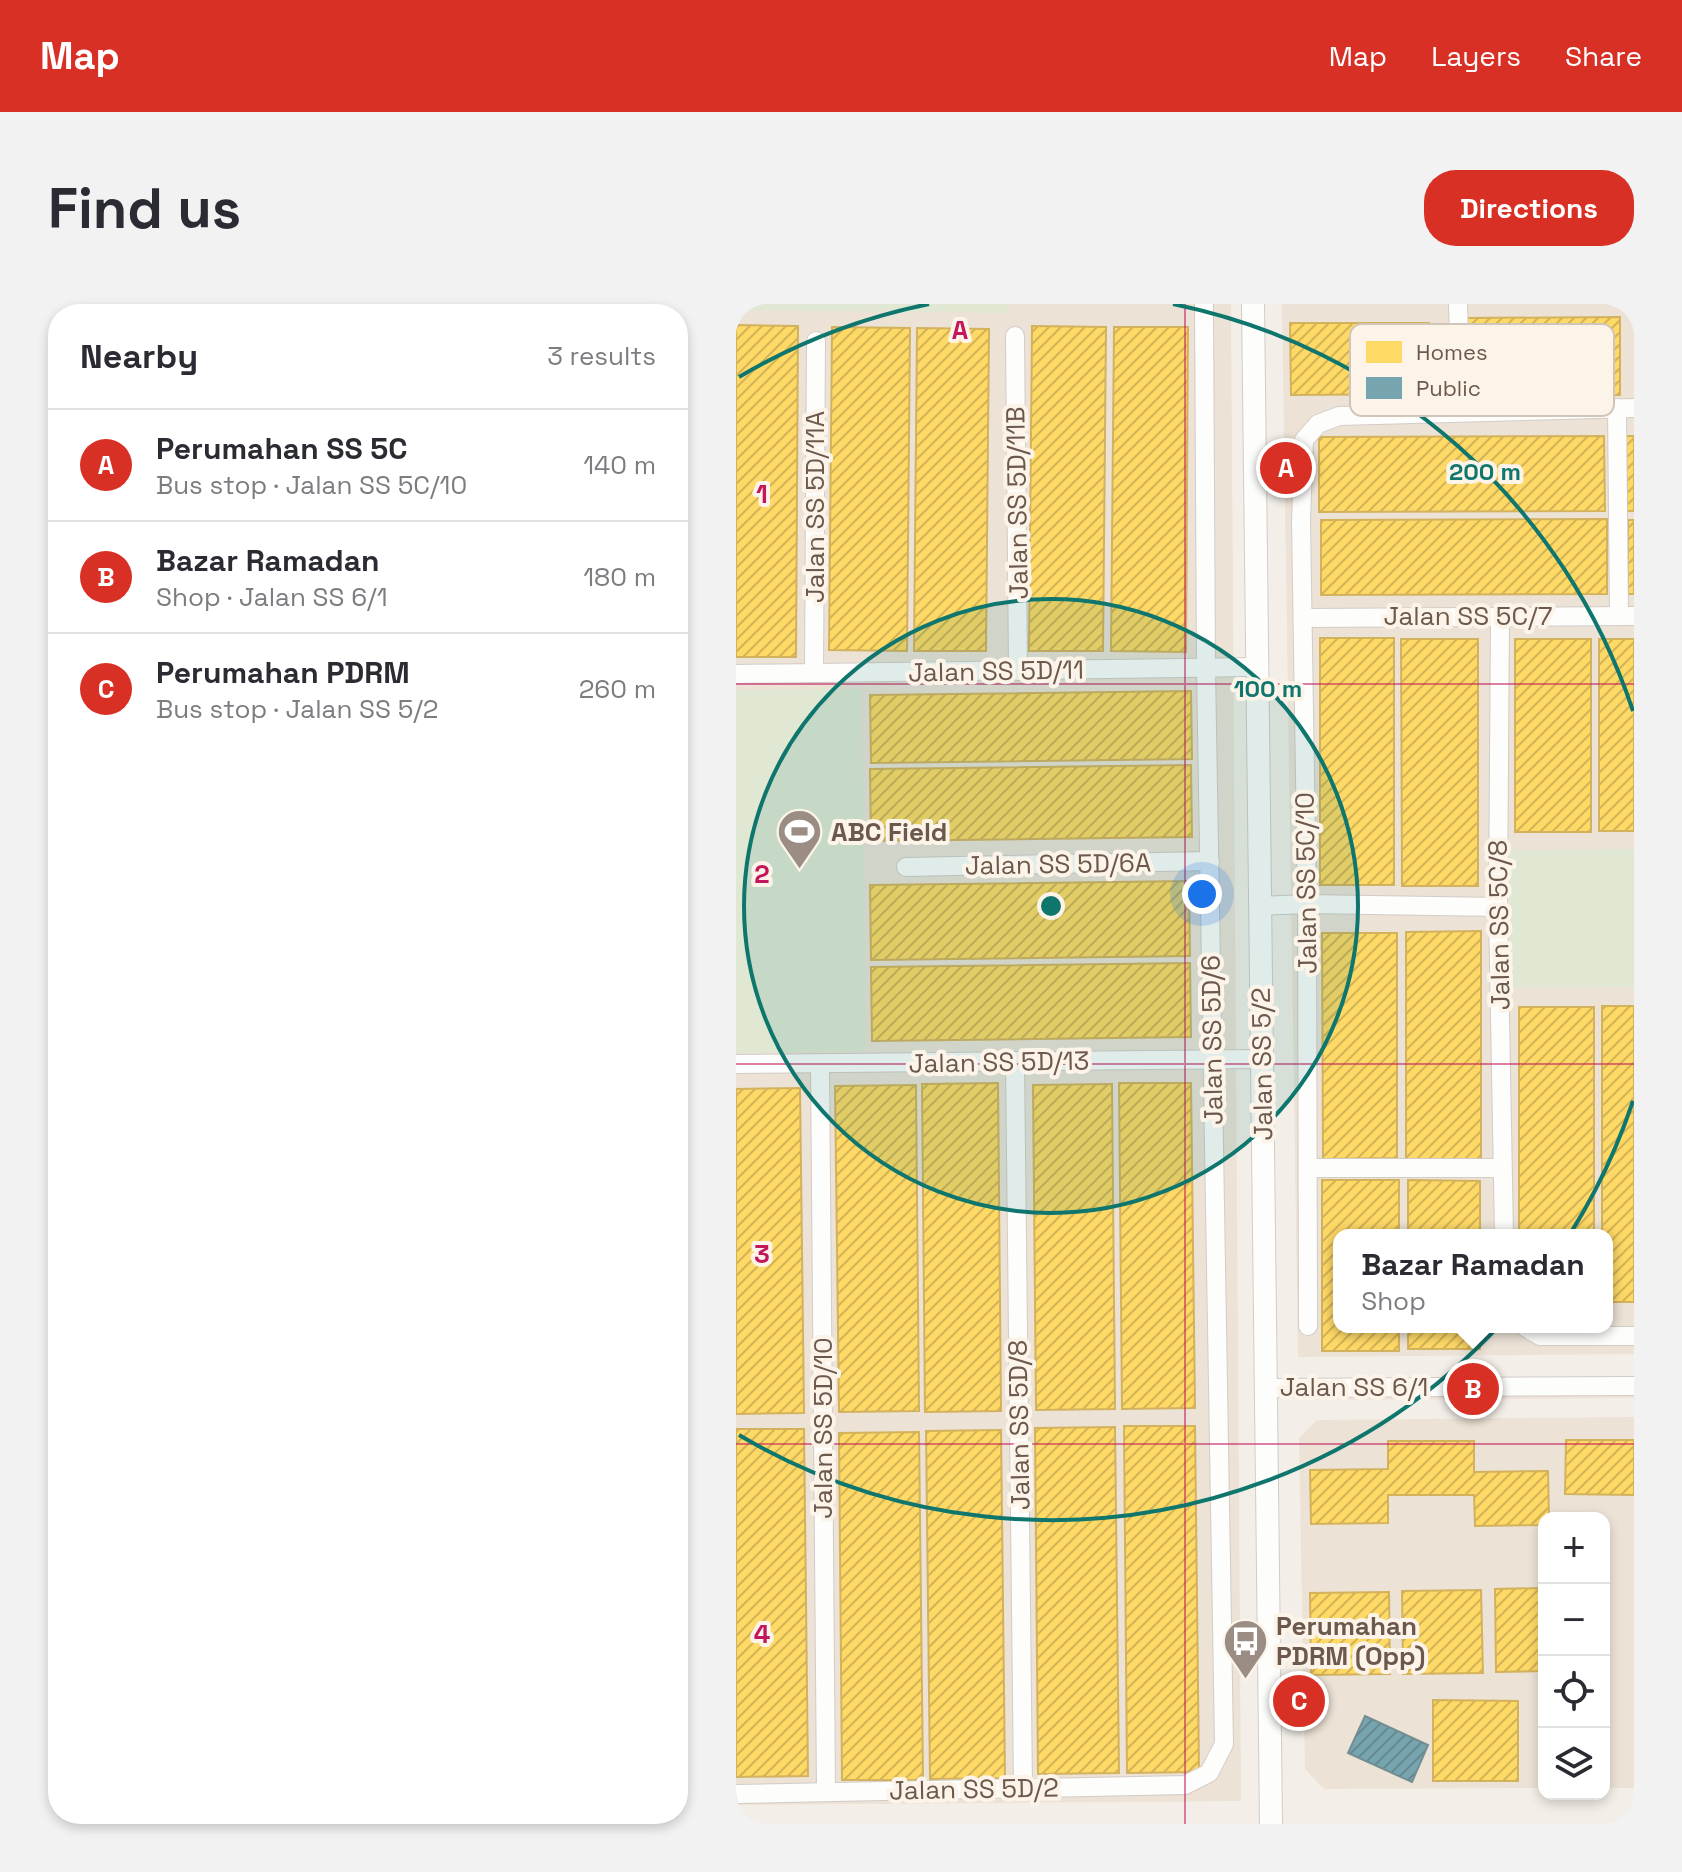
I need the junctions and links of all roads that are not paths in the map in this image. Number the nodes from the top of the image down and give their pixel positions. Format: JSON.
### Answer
{"nodes":[{"id":1,"x":1204,"y":304,"type":"edge"},
{"id":2,"x":1253,"y":304,"type":"edge"},
{"id":3,"x":1458,"y":304,"type":"edge"},
{"id":4,"x":1459,"y":324,"type":"edge"},
{"id":5,"x":1015,"y":336,"type":"dead end"},
{"id":6,"x":816,"y":341,"type":"dead end"},
{"id":7,"x":1626,"y":408,"type":"edge"},
{"id":8,"x":1350,"y":415,"type":"edge"},
{"id":9,"x":1500,"y":616,"type":"junction"},
{"id":10,"x":1627,"y":616,"type":"edge"},
{"id":11,"x":1303,"y":618,"type":"junction"},
{"id":12,"x":1257,"y":667,"type":"junction"},
{"id":13,"x":1206,"y":668,"type":"junction"},
{"id":14,"x":1018,"y":671,"type":"junction"},
{"id":15,"x":814,"y":673,"type":"junction"},
{"id":16,"x":736,"y":674,"type":"edge"},
{"id":17,"x":1210,"y":861,"type":"junction"},
{"id":18,"x":906,"y":867,"type":"dead end"},
{"id":19,"x":1307,"y":904,"type":"junction"},
{"id":20,"x":1260,"y":906,"type":"junction"},
{"id":21,"x":1498,"y":907,"type":"junction"},
{"id":22,"x":1262,"y":1059,"type":"junction"},
{"id":23,"x":1212,"y":1060,"type":"junction"},
{"id":24,"x":1015,"y":1061,"type":"junction"},
{"id":25,"x":736,"y":1064,"type":"edge"},
{"id":26,"x":820,"y":1064,"type":"junction"},
{"id":27,"x":1309,"y":1168,"type":"junction"},
{"id":28,"x":1502,"y":1168,"type":"junction"},
{"id":29,"x":1504,"y":1229,"type":"edge"},
{"id":30,"x":1308,"y":1326,"type":"dead end"},
{"id":31,"x":1535,"y":1333,"type":"edge"},
{"id":32,"x":1634,"y":1336,"type":"edge"},
{"id":33,"x":1634,"y":1386,"type":"edge"},
{"id":34,"x":1266,"y":1388,"type":"junction"},
{"id":35,"x":1209,"y":1773,"type":"joint"},
{"id":36,"x":1023,"y":1789,"type":"junction"},
{"id":37,"x":826,"y":1792,"type":"junction"},
{"id":38,"x":736,"y":1794,"type":"edge"},
{"id":39,"x":1271,"y":1824,"type":"edge"}],
"edges":[{"from":1,"to":13,"type":"street","name":"Jalan SS 5D/6"},
{"from":2,"to":12,"type":"street","name":"Jalan SS 5/2"},
{"from":3,"to":4,"type":"street"},
{"from":5,"to":14,"type":"street","name":"Jalan SS 5D/11B"},
{"from":6,"to":15,"type":"street","name":"Jalan SS 5D/11A"},
{"from":7,"to":10,"type":"street"},
{"from":8,"to":11,"type":"street","name":"Jalan SS 5C/10"},
{"from":9,"to":10,"type":"street","name":"Jalan SS 5C/7"},
{"from":9,"to":11,"type":"street","name":"Jalan SS 5C/7"},
{"from":9,"to":21,"type":"street","name":"Jalan SS 5C/8"},
{"from":11,"to":19,"type":"street","name":"Jalan SS 5C/10"},
{"from":12,"to":13,"type":"street","name":"Jalan SS 5D/11"},
{"from":12,"to":20,"type":"street","name":"Jalan SS 5/2"},
{"from":13,"to":14,"type":"street","name":"Jalan SS 5D/11"},
{"from":13,"to":17,"type":"street","name":"Jalan SS 5D/6"},
{"from":14,"to":15,"type":"street","name":"Jalan SS 5D/11"},
{"from":15,"to":16,"type":"street","name":"Jalan SS 5D/11"},
{"from":17,"to":18,"type":"street","name":"Jalan SS 5D/6A"},
{"from":17,"to":23,"type":"street","name":"Jalan SS 5D/6"},
{"from":19,"to":20,"type":"street"},
{"from":19,"to":21,"type":"street"},
{"from":19,"to":27,"type":"street","name":"Jalan SS 5C/10"},
{"from":20,"to":22,"type":"street","name":"Jalan SS 5/2"},
{"from":21,"to":28,"type":"street","name":"Jalan SS 5C/8"},
{"from":22,"to":23,"type":"street","name":"Jalan SS 5D/13"},
{"from":22,"to":34,"type":"street","name":"Jalan SS 5/2"},
{"from":23,"to":24,"type":"street","name":"Jalan SS 5D/13"},
{"from":23,"to":35,"type":"street","name":"Jalan SS 5D/6"},
{"from":24,"to":26,"type":"street","name":"Jalan SS 5D/13"},
{"from":24,"to":36,"type":"street","name":"Jalan SS 5D/8"},
{"from":25,"to":26,"type":"street","name":"Jalan SS 5D/13"},
{"from":26,"to":37,"type":"street","name":"Jalan SS 5D/10"},
{"from":27,"to":28,"type":"street"},
{"from":27,"to":30,"type":"street","name":"Jalan SS 5C/10"},
{"from":28,"to":29,"type":"street","name":"Jalan SS 5C/8"},
{"from":31,"to":32,"type":"street"},
{"from":33,"to":34,"type":"street","name":"Jalan SS 6/1"},
{"from":34,"to":39,"type":"street","name":"Jalan SS 5/2"},
{"from":35,"to":36,"type":"street","name":"Jalan SS 5D/2"},
{"from":36,"to":37,"type":"street","name":"Jalan SS 5D/2"},
{"from":37,"to":38,"type":"street","name":"Jalan SS 5D/2"}]}
